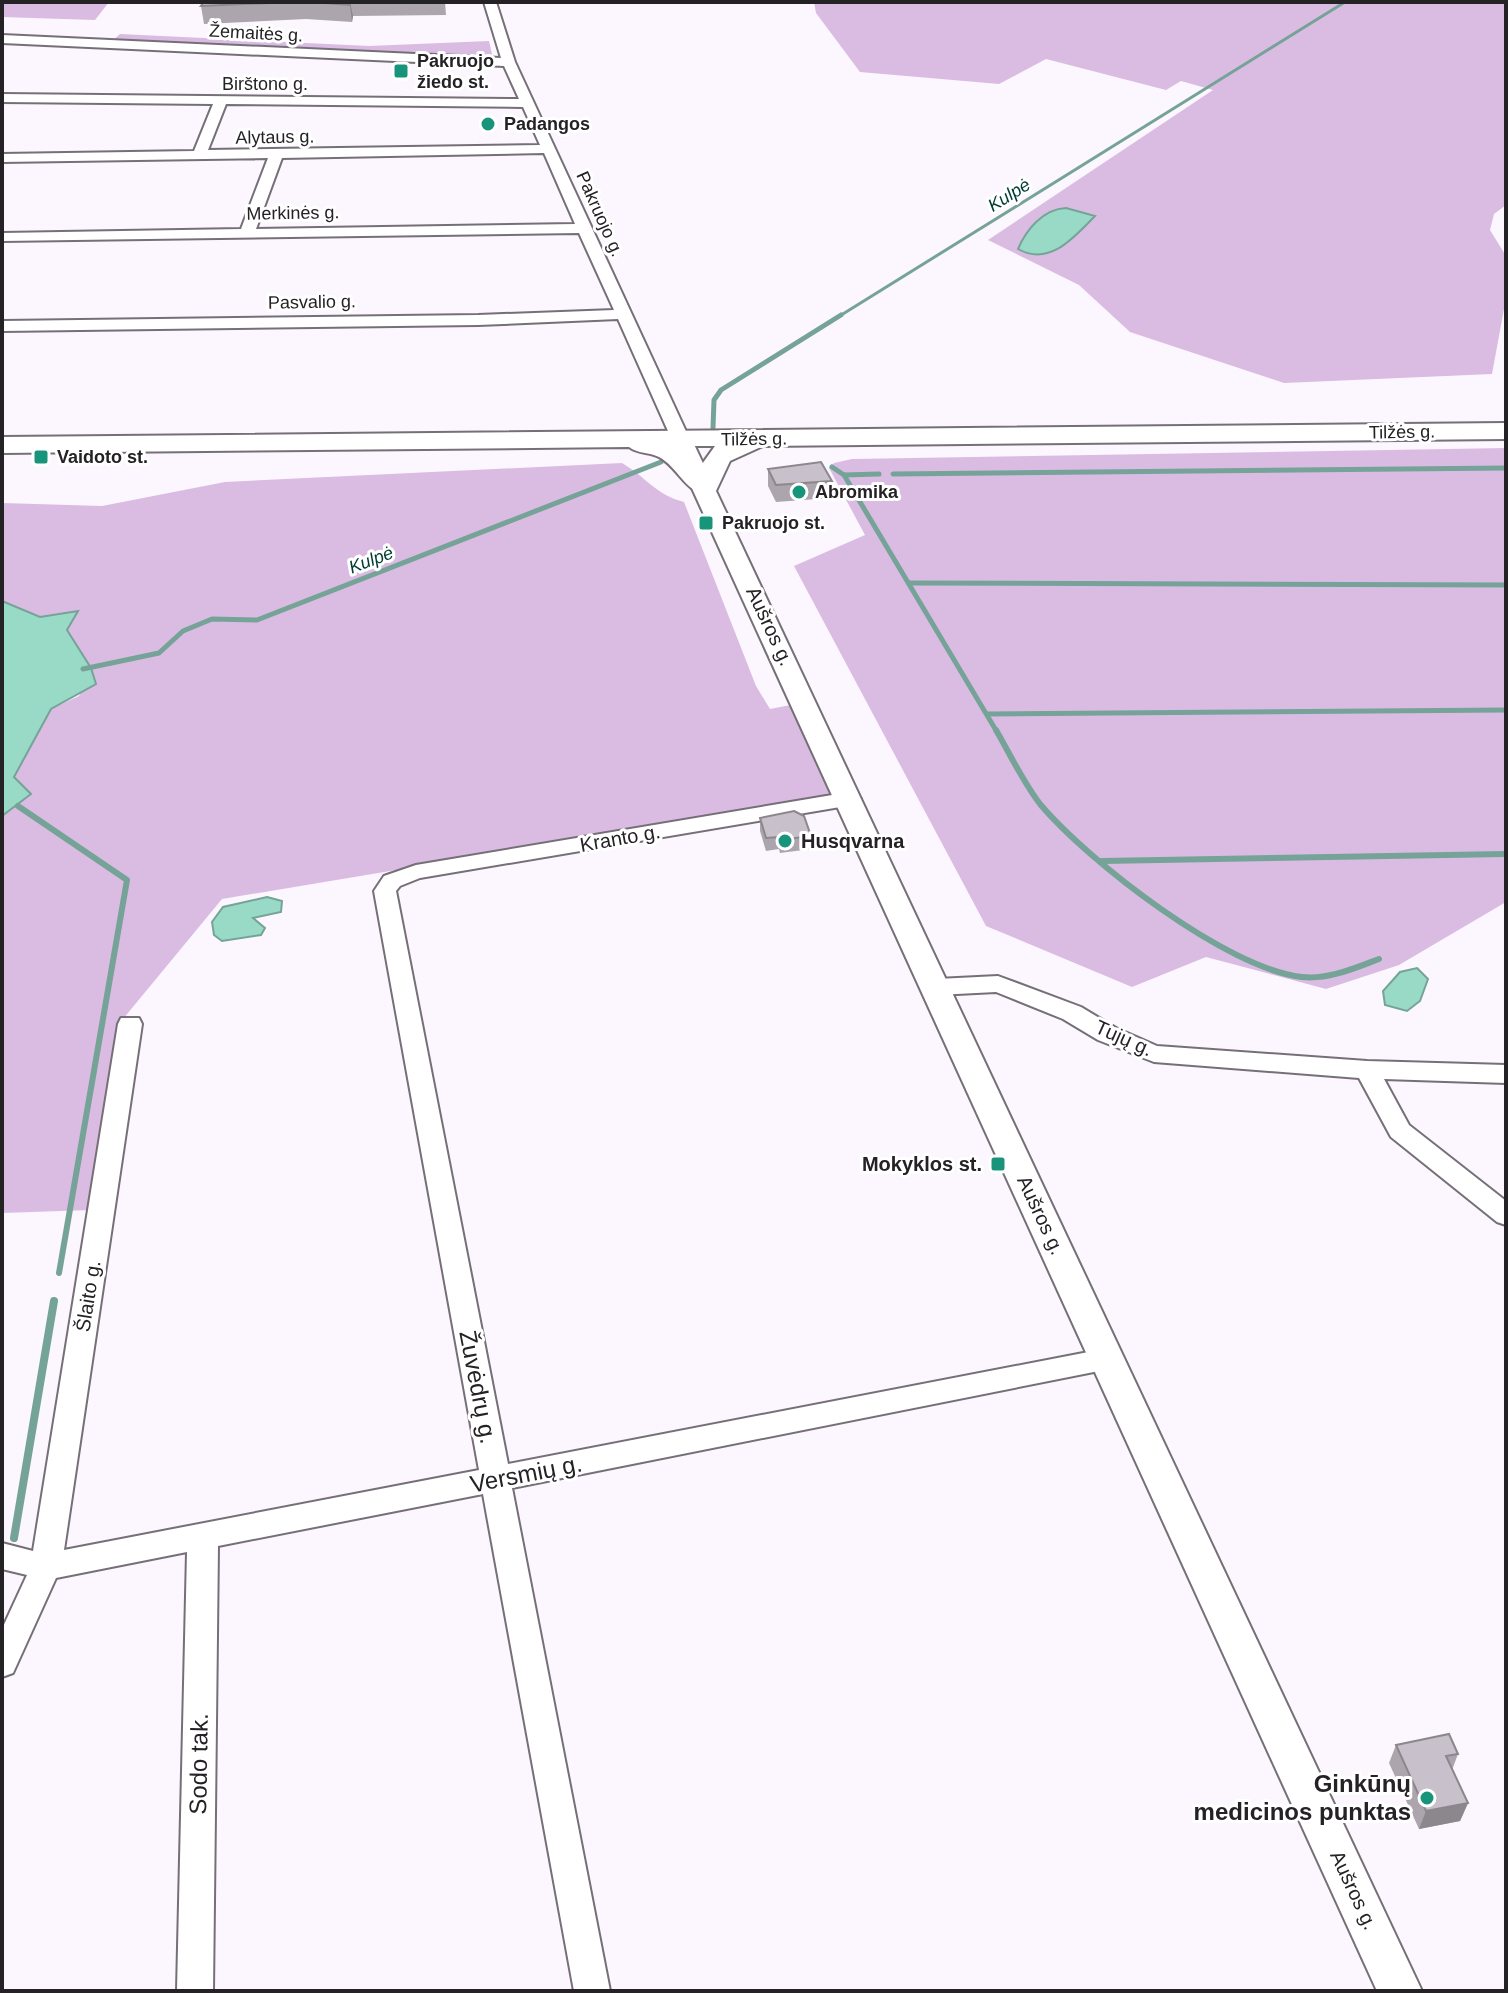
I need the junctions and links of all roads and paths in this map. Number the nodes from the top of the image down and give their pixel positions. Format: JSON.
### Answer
{"nodes":[{"id":1,"x":490,"y":2,"type":"edge"},
{"id":2,"x":2,"y":39,"type":"edge"},
{"id":3,"x":509,"y":62,"type":"junction"},
{"id":4,"x":2,"y":98,"type":"edge"},
{"id":5,"x":221,"y":101,"type":"junction"},
{"id":6,"x":528,"y":103,"type":"junction"},
{"id":7,"x":548,"y":149,"type":"junction"},
{"id":8,"x":276,"y":155,"type":"junction"},
{"id":9,"x":199,"y":156,"type":"junction"},
{"id":10,"x":2,"y":158,"type":"edge"},
{"id":11,"x":585,"y":228,"type":"junction"},
{"id":12,"x":247,"y":233,"type":"junction"},
{"id":13,"x":2,"y":237,"type":"edge"},
{"id":14,"x":623,"y":314,"type":"junction"},
{"id":15,"x":2,"y":326,"type":"edge"},
{"id":16,"x":1506,"y":431,"type":"edge"},
{"id":17,"x":762,"y":439,"type":"junction"},
{"id":18,"x":681,"y":440,"type":"junction"},
{"id":19,"x":613,"y":441,"type":"junction"},
{"id":20,"x":2,"y":445,"type":"edge"},
{"id":21,"x":706,"y":487,"type":"junction"},
{"id":22,"x":850,"y":799,"type":"junction"},
{"id":23,"x":392,"y":881,"type":"joint"},
{"id":24,"x":937,"y":987,"type":"junction"},
{"id":25,"x":130,"y":1024,"type":"dead end"},
{"id":26,"x":1367,"y":1070,"type":"junction"},
{"id":27,"x":1506,"y":1074,"type":"edge"},
{"id":28,"x":1506,"y":1215,"type":"edge"},
{"id":29,"x":1109,"y":1359,"type":"junction"},
{"id":30,"x":496,"y":1479,"type":"junction"},
{"id":31,"x":203,"y":1537,"type":"junction"},
{"id":32,"x":2,"y":1556,"type":"edge"},
{"id":33,"x":46,"y":1567,"type":"junction"},
{"id":34,"x":2,"y":1663,"type":"edge"},
{"id":35,"x":195,"y":1991,"type":"edge"},
{"id":36,"x":592,"y":1991,"type":"edge"},
{"id":37,"x":1400,"y":1991,"type":"edge"}],
"edges":[{"from":1,"to":3,"type":"street","name":"Pakruojo g."},
{"from":2,"to":3,"type":"street","name":"Žemaitės g."},
{"from":3,"to":6,"type":"street","name":"Pakruojo g."},
{"from":4,"to":5,"type":"street","name":"Birštono g."},
{"from":5,"to":6,"type":"street","name":"Birštono g."},
{"from":5,"to":9,"type":"street"},
{"from":6,"to":7,"type":"street","name":"Pakruojo g."},
{"from":7,"to":8,"type":"street","name":"Alytaus g."},
{"from":7,"to":11,"type":"street","name":"Pakruojo g."},
{"from":8,"to":9,"type":"street","name":"Alytaus g."},
{"from":8,"to":12,"type":"street"},
{"from":9,"to":10,"type":"street","name":"Alytaus g."},
{"from":11,"to":12,"type":"street","name":"Merkinės g."},
{"from":11,"to":14,"type":"street","name":"Pakruojo g."},
{"from":12,"to":13,"type":"street","name":"Merkinės g."},
{"from":14,"to":15,"type":"street","name":"Pasvalio g."},
{"from":14,"to":18,"type":"street","name":"Pakruojo g."},
{"from":16,"to":17,"type":"highway","name":"Tilžės g."},
{"from":17,"to":18,"type":"highway","name":"Tilžės g."},
{"from":17,"to":21,"type":"highway"},
{"from":18,"to":19,"type":"highway","name":"Tilžės g."},
{"from":18,"to":21,"type":"main road","name":"Aušros g."},
{"from":19,"to":20,"type":"highway","name":"Tilžės g."},
{"from":19,"to":21,"type":"highway"},
{"from":21,"to":22,"type":"main road","name":"Aušros g."},
{"from":22,"to":23,"type":"street","name":"Kranto g."},
{"from":22,"to":24,"type":"main road","name":"Aušros g."},
{"from":23,"to":30,"type":"street","name":"Žuvėdrų g."},
{"from":24,"to":26,"type":"street","name":"Tujų g."},
{"from":24,"to":29,"type":"main road","name":"Aušros g."},
{"from":25,"to":33,"type":"street","name":"Šlaito g."},
{"from":26,"to":27,"type":"street","name":"Tujų g."},
{"from":26,"to":28,"type":"street"},
{"from":29,"to":30,"type":"street","name":"Versmių g."},
{"from":29,"to":37,"type":"main road","name":"Aušros g."},
{"from":30,"to":31,"type":"street","name":"Versmių g."},
{"from":30,"to":36,"type":"street","name":"Žuvėdrų g."},
{"from":31,"to":33,"type":"street","name":"Versmių g."},
{"from":31,"to":35,"type":"street","name":"Sodo tak."},
{"from":32,"to":33,"type":"street"},
{"from":33,"to":34,"type":"street"}]}
